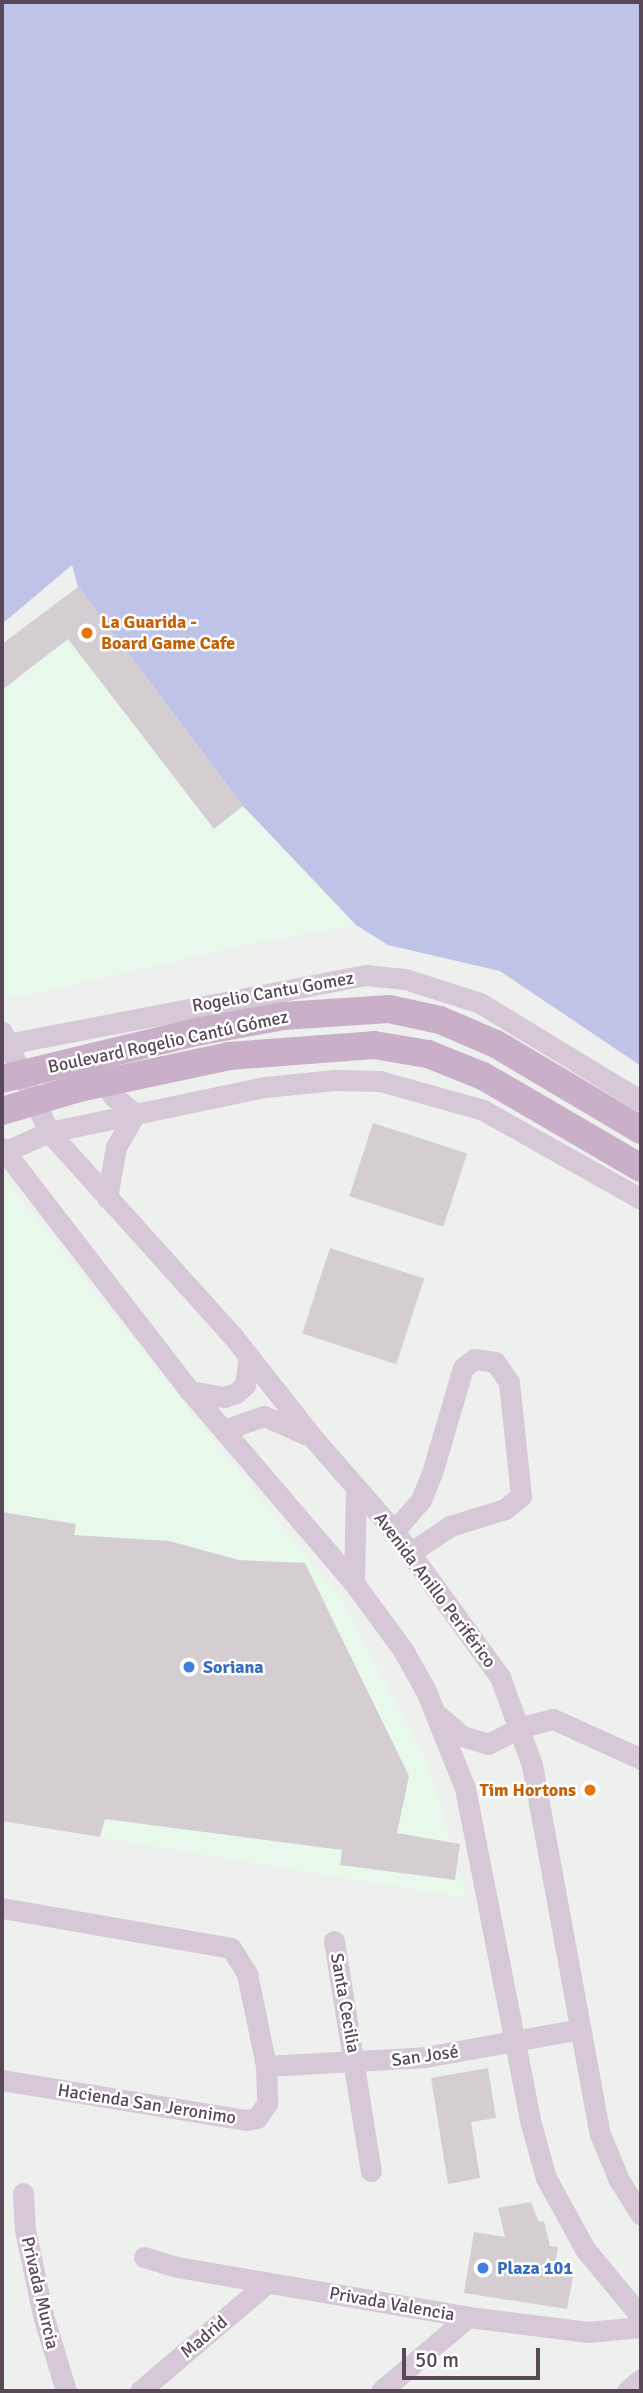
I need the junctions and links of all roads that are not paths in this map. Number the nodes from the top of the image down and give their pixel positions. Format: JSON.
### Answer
{"nodes":[{"id":1,"x":104,"y":1024,"type":"junction"},
{"id":2,"x":4,"y":1040,"type":"edge"},
{"id":3,"x":2,"y":1079,"type":"edge"},
{"id":4,"x":641,"y":1101,"type":"edge"},
{"id":5,"x":2,"y":1111,"type":"edge"},
{"id":6,"x":135,"y":1114,"type":"junction"},
{"id":7,"x":641,"y":1130,"type":"edge"},
{"id":8,"x":49,"y":1132,"type":"junction"},
{"id":9,"x":2,"y":1151,"type":"edge"},
{"id":10,"x":641,"y":1168,"type":"edge"},
{"id":11,"x":107,"y":1198,"type":"junction"},
{"id":12,"x":641,"y":1199,"type":"edge"},
{"id":13,"x":249,"y":1357,"type":"junction"},
{"id":14,"x":190,"y":1391,"type":"junction"},
{"id":15,"x":224,"y":1430,"type":"junction"},
{"id":16,"x":313,"y":1438,"type":"junction"},
{"id":17,"x":356,"y":1489,"type":"junction"},
{"id":18,"x":394,"y":1531,"type":"junction"},
{"id":19,"x":410,"y":1553,"type":"junction"},
{"id":20,"x":354,"y":1583,"type":"junction"},
{"id":21,"x":435,"y":1713,"type":"junction"},
{"id":22,"x":521,"y":1727,"type":"junction"},
{"id":23,"x":641,"y":1759,"type":"edge"},
{"id":24,"x":2,"y":1908,"type":"edge"},
{"id":25,"x":334,"y":1941,"type":"dead end"},
{"id":26,"x":581,"y":2029,"type":"junction"},
{"id":27,"x":518,"y":2040,"type":"junction"},
{"id":28,"x":355,"y":2064,"type":"junction"},
{"id":29,"x":266,"y":2066,"type":"junction"},
{"id":30,"x":2,"y":2080,"type":"edge"},
{"id":31,"x":371,"y":2171,"type":"dead end"},
{"id":32,"x":23,"y":2193,"type":"dead end"},
{"id":33,"x":641,"y":2214,"type":"edge"},
{"id":34,"x":144,"y":2257,"type":"dead end"},
{"id":35,"x":267,"y":2283,"type":"junction"},
{"id":36,"x":633,"y":2303,"type":"edge"},
{"id":37,"x":468,"y":2317,"type":"junction"},
{"id":38,"x":641,"y":2318,"type":"edge"},
{"id":39,"x":641,"y":2327,"type":"edge"},
{"id":40,"x":641,"y":2379,"type":"edge"},
{"id":41,"x":66,"y":2391,"type":"edge"},
{"id":42,"x":141,"y":2391,"type":"edge"},
{"id":43,"x":381,"y":2391,"type":"edge"},
{"id":44,"x":627,"y":2391,"type":"edge"}],
"edges":[{"from":1,"to":2,"type":"street","name":"Rogelio Cantu Gomez"},
{"from":1,"to":4,"type":"street","name":"Rogelio Cantu Gomez"},
{"from":1,"to":6,"type":"street"},
{"from":2,"to":8,"type":"street","name":"Avenida Anillo Periférico"},
{"from":3,"to":7,"type":"main road","name":"Boulevard Rogelio Cantú Gómez","bridge":true},
{"from":5,"to":10,"type":"main road","name":"Boulevard Rogelio Cantú Gómez","bridge":true},
{"from":6,"to":8,"type":"street"},
{"from":6,"to":11,"type":"street"},
{"from":6,"to":12,"type":"street"},
{"from":8,"to":9,"type":"street"},
{"from":8,"to":11,"type":"street","name":"Avenida Anillo Periférico"},
{"from":9,"to":14,"type":"street"},
{"from":11,"to":13,"type":"street","name":"Avenida Anillo Periférico"},
{"from":13,"to":14,"type":"street"},
{"from":13,"to":16,"type":"street","name":"Avenida Anillo Periférico"},
{"from":14,"to":15,"type":"street"},
{"from":15,"to":16,"type":"street"},
{"from":15,"to":20,"type":"street"},
{"from":16,"to":17,"type":"street","name":"Avenida Anillo Periférico"},
{"from":17,"to":18,"type":"street","name":"Avenida Anillo Periférico"},
{"from":17,"to":20,"type":"street"},
{"from":18,"to":19,"type":"street","name":"Avenida Anillo Periférico"},
{"from":18,"to":19,"type":"street"},
{"from":19,"to":22,"type":"street","name":"Avenida Anillo Periférico"},
{"from":20,"to":21,"type":"street"},
{"from":21,"to":22,"type":"street"},
{"from":21,"to":27,"type":"street"},
{"from":22,"to":23,"type":"street"},
{"from":22,"to":26,"type":"street","name":"Avenida Anillo Periférico"},
{"from":24,"to":29,"type":"street","name":"Hacienda San Jeronimo"},
{"from":25,"to":28,"type":"street","name":"Santa Cecilia"},
{"from":26,"to":27,"type":"street","name":"San José"},
{"from":26,"to":33,"type":"street","name":"Avenida Anillo Periférico"},
{"from":27,"to":28,"type":"street","name":"San José"},
{"from":27,"to":36,"type":"street"},
{"from":28,"to":29,"type":"street","name":"San José"},
{"from":28,"to":31,"type":"street","name":"Santa Cecilia"},
{"from":29,"to":30,"type":"street","name":"Hacienda San Jeronimo"},
{"from":32,"to":41,"type":"street","name":"Privada Murcia"},
{"from":34,"to":35,"type":"street","name":"Privada Valencia"},
{"from":35,"to":37,"type":"street","name":"Privada Valencia"},
{"from":35,"to":42,"type":"street","name":"Madrid"},
{"from":36,"to":38,"type":"street"},
{"from":37,"to":39,"type":"street","name":"Privada Valencia"},
{"from":37,"to":43,"type":"street"},
{"from":40,"to":44,"type":"street"}]}
